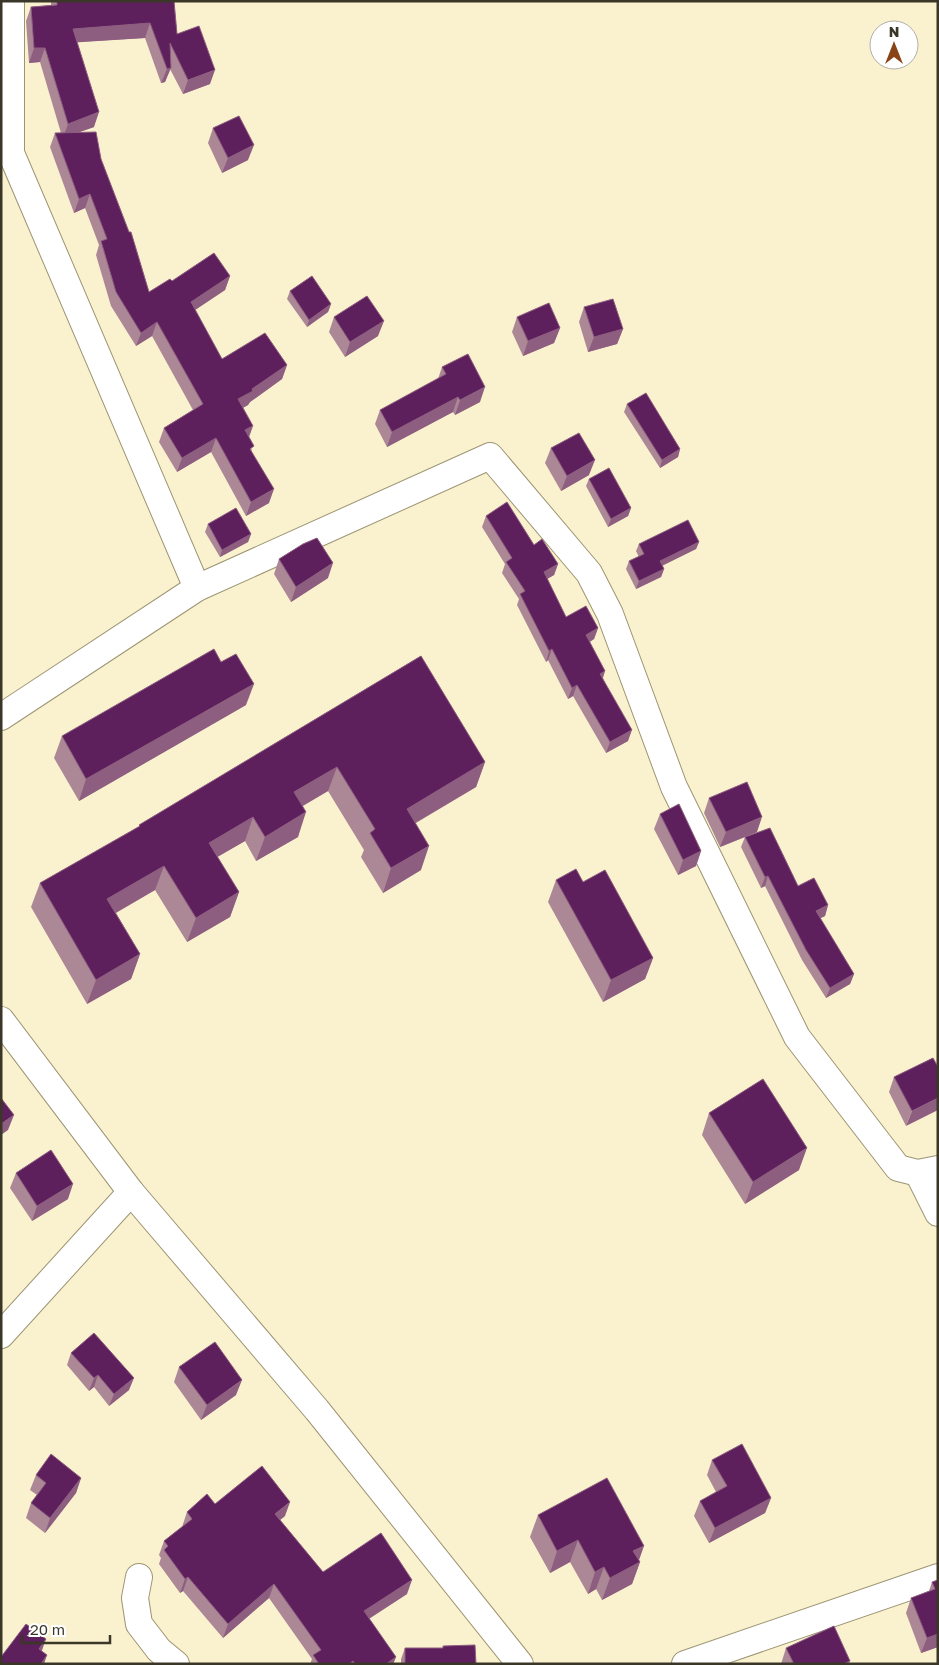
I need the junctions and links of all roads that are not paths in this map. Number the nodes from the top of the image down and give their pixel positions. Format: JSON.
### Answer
{"nodes":[{"id":1,"x":11,"y":1,"type":"edge"},
{"id":2,"x":6,"y":154,"type":"edge"},
{"id":3,"x":197,"y":588,"type":"junction"},
{"id":4,"x":1,"y":717,"type":"edge"},
{"id":5,"x":1,"y":1020,"type":"edge"},
{"id":6,"x":928,"y":1171,"type":"edge"},
{"id":7,"x":131,"y":1192,"type":"junction"},
{"id":8,"x":938,"y":1213,"type":"edge"},
{"id":9,"x":1,"y":1335,"type":"edge"},
{"id":10,"x":139,"y":1577,"type":"dead end"},
{"id":11,"x":938,"y":1577,"type":"edge"},
{"id":12,"x":176,"y":1664,"type":"edge"},
{"id":13,"x":520,"y":1664,"type":"edge"},
{"id":14,"x":685,"y":1664,"type":"edge"}],
"edges":[{"from":1,"to":2,"type":"street"},
{"from":2,"to":3,"type":"street"},
{"from":3,"to":4,"type":"street"},
{"from":3,"to":6,"type":"street"},
{"from":5,"to":7,"type":"street"},
{"from":6,"to":8,"type":"street"},
{"from":7,"to":9,"type":"street"},
{"from":7,"to":13,"type":"street"},
{"from":10,"to":12,"type":"street"},
{"from":11,"to":14,"type":"street"}]}
